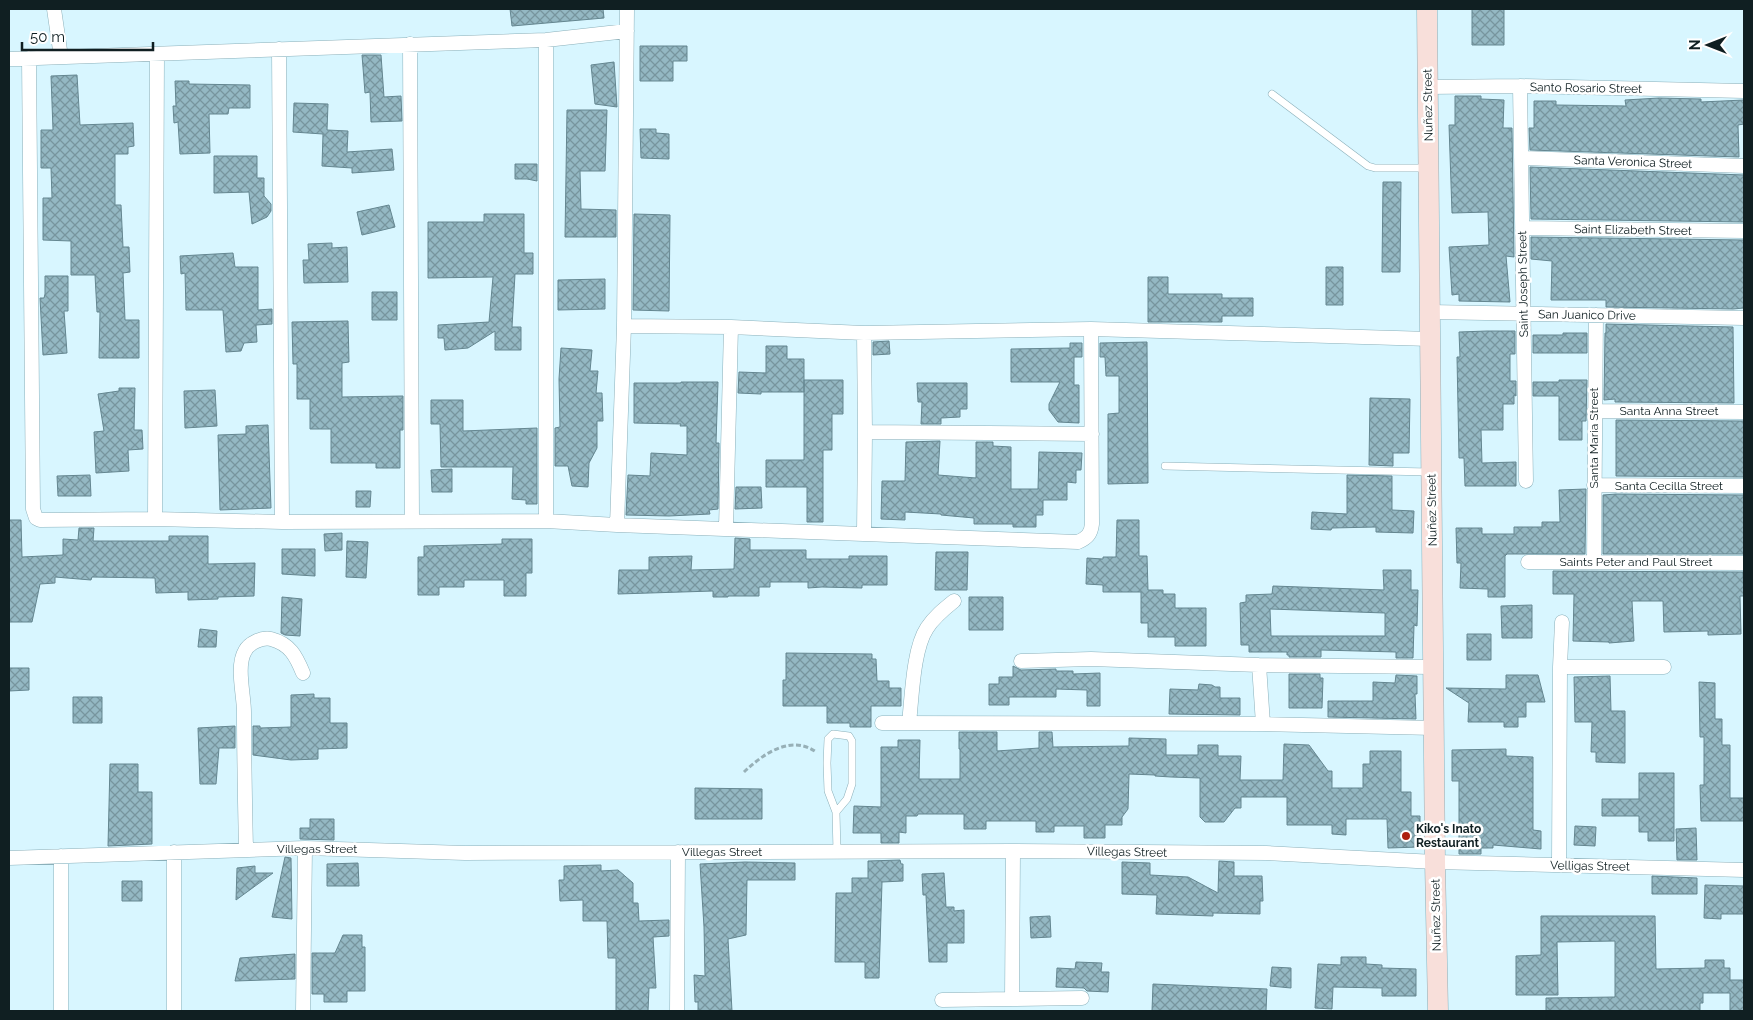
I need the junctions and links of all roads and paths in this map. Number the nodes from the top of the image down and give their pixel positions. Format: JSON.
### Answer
{"nodes":[{"id":1,"x":54,"y":9,"type":"edge"},
{"id":2,"x":627,"y":9,"type":"edge"},
{"id":3,"x":1427,"y":9,"type":"edge"},
{"id":4,"x":627,"y":32,"type":"junction"},
{"id":5,"x":546,"y":40,"type":"junction"},
{"id":6,"x":410,"y":44,"type":"junction"},
{"id":7,"x":279,"y":49,"type":"junction"},
{"id":8,"x":157,"y":54,"type":"junction"},
{"id":9,"x":61,"y":57,"type":"junction"},
{"id":10,"x":29,"y":58,"type":"junction"},
{"id":11,"x":9,"y":59,"type":"edge"},
{"id":12,"x":1520,"y":86,"type":"junction"},
{"id":13,"x":1428,"y":87,"type":"junction"},
{"id":14,"x":1744,"y":91,"type":"edge"},
{"id":15,"x":1272,"y":94,"type":"dead end"},
{"id":16,"x":1521,"y":158,"type":"junction"},
{"id":17,"x":1744,"y":166,"type":"edge"},
{"id":18,"x":1429,"y":168,"type":"junction"},
{"id":19,"x":1522,"y":228,"type":"junction"},
{"id":20,"x":1744,"y":231,"type":"edge"},
{"id":21,"x":1430,"y":312,"type":"junction"},
{"id":22,"x":1523,"y":314,"type":"junction"},
{"id":23,"x":1596,"y":315,"type":"junction"},
{"id":24,"x":1744,"y":318,"type":"edge"},
{"id":25,"x":624,"y":326,"type":"junction"},
{"id":26,"x":731,"y":326,"type":"junction"},
{"id":27,"x":1091,"y":330,"type":"junction"},
{"id":28,"x":864,"y":333,"type":"junction"},
{"id":29,"x":1430,"y":339,"type":"junction"},
{"id":30,"x":1594,"y":411,"type":"junction"},
{"id":31,"x":1744,"y":412,"type":"edge"},
{"id":32,"x":865,"y":432,"type":"junction"},
{"id":33,"x":1092,"y":434,"type":"junction"},
{"id":34,"x":1165,"y":466,"type":"dead end"},
{"id":35,"x":1432,"y":472,"type":"junction"},
{"id":36,"x":1526,"y":481,"type":"dead end"},
{"id":37,"x":1594,"y":485,"type":"junction"},
{"id":38,"x":1744,"y":486,"type":"edge"},
{"id":39,"x":155,"y":520,"type":"junction"},
{"id":40,"x":412,"y":521,"type":"junction"},
{"id":41,"x":546,"y":521,"type":"junction"},
{"id":42,"x":282,"y":522,"type":"junction"},
{"id":43,"x":617,"y":525,"type":"junction"},
{"id":44,"x":726,"y":528,"type":"junction"},
{"id":45,"x":864,"y":534,"type":"junction"},
{"id":46,"x":1528,"y":562,"type":"dead end"},
{"id":47,"x":1594,"y":562,"type":"junction"},
{"id":48,"x":1744,"y":563,"type":"edge"},
{"id":49,"x":954,"y":601,"type":"dead end"},
{"id":50,"x":1562,"y":622,"type":"dead end"},
{"id":51,"x":1021,"y":661,"type":"dead end"},
{"id":52,"x":1259,"y":665,"type":"junction"},
{"id":53,"x":1434,"y":667,"type":"junction"},
{"id":54,"x":1560,"y":667,"type":"junction"},
{"id":55,"x":1664,"y":667,"type":"dead end"},
{"id":56,"x":303,"y":673,"type":"dead end"},
{"id":57,"x":882,"y":723,"type":"dead end"},
{"id":58,"x":909,"y":723,"type":"junction"},
{"id":59,"x":1263,"y":724,"type":"junction"},
{"id":60,"x":1434,"y":728,"type":"junction"},
{"id":61,"x":827,"y":763,"type":"junction"},
{"id":62,"x":744,"y":772,"type":"dead end"},
{"id":63,"x":836,"y":812,"type":"junction"},
{"id":64,"x":305,"y":848,"type":"junction"},
{"id":65,"x":246,"y":850,"type":"junction"},
{"id":66,"x":1013,"y":851,"type":"junction"},
{"id":67,"x":174,"y":852,"type":"junction"},
{"id":68,"x":678,"y":852,"type":"junction"},
{"id":69,"x":837,"y":852,"type":"junction"},
{"id":70,"x":62,"y":856,"type":"junction"},
{"id":71,"x":9,"y":858,"type":"edge"},
{"id":72,"x":1435,"y":862,"type":"junction"},
{"id":73,"x":1560,"y":866,"type":"junction"},
{"id":74,"x":1744,"y":870,"type":"edge"},
{"id":75,"x":1082,"y":998,"type":"dead end"},
{"id":76,"x":1012,"y":999,"type":"junction"},
{"id":77,"x":942,"y":1000,"type":"dead end"},
{"id":78,"x":61,"y":1011,"type":"edge"},
{"id":79,"x":174,"y":1011,"type":"edge"},
{"id":80,"x":302,"y":1011,"type":"edge"},
{"id":81,"x":677,"y":1011,"type":"edge"},
{"id":82,"x":1438,"y":1011,"type":"edge"}],
"edges":[{"from":1,"to":9,"type":"street"},
{"from":2,"to":4,"type":"street"},
{"from":3,"to":13,"type":"street","name":"Nuñez Street"},
{"from":4,"to":5,"type":"street"},
{"from":4,"to":25,"type":"street"},
{"from":5,"to":6,"type":"street"},
{"from":5,"to":41,"type":"street"},
{"from":6,"to":7,"type":"street"},
{"from":6,"to":40,"type":"street"},
{"from":7,"to":8,"type":"street"},
{"from":7,"to":42,"type":"street"},
{"from":8,"to":9,"type":"street"},
{"from":8,"to":39,"type":"street"},
{"from":9,"to":10,"type":"street"},
{"from":10,"to":11,"type":"street"},
{"from":10,"to":39,"type":"street"},
{"from":12,"to":13,"type":"street","name":"Santo Rosario Street"},
{"from":12,"to":14,"type":"street","name":"Santo Rosario Street"},
{"from":12,"to":16,"type":"street","name":"Saint Joseph Street"},
{"from":13,"to":18,"type":"street","name":"Nuñez Street"},
{"from":15,"to":18,"type":"lane"},
{"from":16,"to":17,"type":"street","name":"Santa Veronica Street"},
{"from":16,"to":19,"type":"street","name":"Saint Joseph Street"},
{"from":18,"to":21,"type":"street","name":"Nuñez Street"},
{"from":19,"to":20,"type":"street","name":"Saint Elizabeth Street"},
{"from":19,"to":22,"type":"street","name":"Saint Joseph Street"},
{"from":21,"to":22,"type":"street","name":"San Juanico Drive"},
{"from":21,"to":29,"type":"street","name":"Nuñez Street"},
{"from":22,"to":23,"type":"street","name":"San Juanico Drive"},
{"from":22,"to":36,"type":"street","name":"Saint Joseph Street"},
{"from":23,"to":24,"type":"street","name":"San Juanico Drive"},
{"from":23,"to":30,"type":"street","name":"Santa Maria Street"},
{"from":25,"to":26,"type":"street"},
{"from":25,"to":43,"type":"street"},
{"from":26,"to":28,"type":"street"},
{"from":26,"to":44,"type":"street"},
{"from":27,"to":28,"type":"street"},
{"from":27,"to":29,"type":"street"},
{"from":27,"to":33,"type":"street"},
{"from":28,"to":32,"type":"street"},
{"from":29,"to":35,"type":"street","name":"Nuñez Street"},
{"from":30,"to":31,"type":"street","name":"Santa Anna Street"},
{"from":30,"to":37,"type":"street","name":"Santa Maria Street"},
{"from":32,"to":33,"type":"street"},
{"from":32,"to":45,"type":"street"},
{"from":33,"to":45,"type":"street"},
{"from":34,"to":35,"type":"lane"},
{"from":35,"to":53,"type":"street","name":"Nuñez Street"},
{"from":37,"to":38,"type":"street","name":"Santa Cecilla Street"},
{"from":37,"to":47,"type":"street","name":"Santa Maria Street"},
{"from":39,"to":42,"type":"street"},
{"from":40,"to":41,"type":"street"},
{"from":40,"to":42,"type":"street"},
{"from":41,"to":43,"type":"street"},
{"from":43,"to":44,"type":"street"},
{"from":44,"to":45,"type":"street"},
{"from":46,"to":47,"type":"street","name":"Saints Peter and Paul Street"},
{"from":47,"to":48,"type":"street","name":"Saints Peter and Paul Street"},
{"from":49,"to":58,"type":"street"},
{"from":50,"to":54,"type":"street"},
{"from":51,"to":52,"type":"street"},
{"from":52,"to":53,"type":"street"},
{"from":52,"to":59,"type":"street"},
{"from":53,"to":60,"type":"street","name":"Nuñez Street"},
{"from":54,"to":55,"type":"street"},
{"from":54,"to":73,"type":"street"},
{"from":56,"to":65,"type":"street"},
{"from":57,"to":58,"type":"street"},
{"from":58,"to":59,"type":"street"},
{"from":59,"to":60,"type":"street"},
{"from":60,"to":72,"type":"street","name":"Nuñez Street"},
{"from":61,"to":62,"type":"path"},
{"from":61,"to":63,"type":"lane"},
{"from":61,"to":63,"type":"lane"},
{"from":63,"to":69,"type":"lane"},
{"from":64,"to":65,"type":"street","name":"Villegas Street"},
{"from":64,"to":68,"type":"street","name":"Villegas Street"},
{"from":64,"to":80,"type":"street"},
{"from":65,"to":67,"type":"street","name":"Villegas Street"},
{"from":66,"to":69,"type":"street","name":"Villegas Street"},
{"from":66,"to":72,"type":"street","name":"Villegas Street"},
{"from":66,"to":76,"type":"street"},
{"from":67,"to":70,"type":"street","name":"Villegas Street"},
{"from":67,"to":79,"type":"street"},
{"from":68,"to":69,"type":"street","name":"Villegas Street"},
{"from":68,"to":81,"type":"street"},
{"from":70,"to":71,"type":"street","name":"Villegas Street"},
{"from":70,"to":78,"type":"street"},
{"from":72,"to":73,"type":"street","name":"Velligas Street"},
{"from":72,"to":82,"type":"street","name":"Nuñez Street"},
{"from":73,"to":74,"type":"street","name":"Velligas Street"},
{"from":75,"to":76,"type":"street"},
{"from":76,"to":77,"type":"street"}]}
